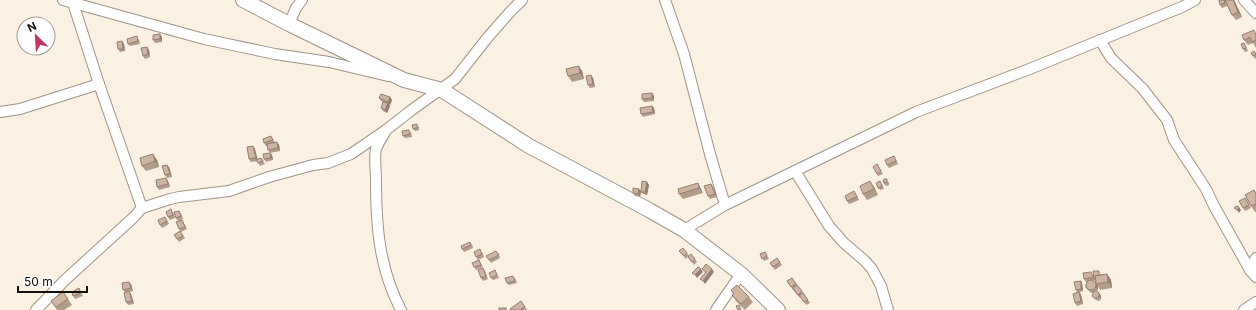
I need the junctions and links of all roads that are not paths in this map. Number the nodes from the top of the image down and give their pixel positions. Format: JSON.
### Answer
{"nodes":[{"id":1,"x":63,"y":0,"type":"edge"},
{"id":2,"x":243,"y":0,"type":"edge"},
{"id":3,"x":302,"y":0,"type":"edge"},
{"id":4,"x":522,"y":0,"type":"edge"},
{"id":5,"x":665,"y":0,"type":"edge"},
{"id":6,"x":1195,"y":0,"type":"edge"},
{"id":7,"x":1244,"y":0,"type":"edge"},
{"id":8,"x":74,"y":3,"type":"junction"},
{"id":9,"x":1256,"y":13,"type":"edge"},
{"id":10,"x":289,"y":24,"type":"junction"},
{"id":11,"x":1100,"y":40,"type":"junction"},
{"id":12,"x":404,"y":80,"type":"junction"},
{"id":13,"x":99,"y":84,"type":"junction"},
{"id":14,"x":442,"y":90,"type":"junction"},
{"id":15,"x":0,"y":112,"type":"edge"},
{"id":16,"x":386,"y":130,"type":"junction"},
{"id":17,"x":795,"y":171,"type":"junction"},
{"id":18,"x":725,"y":205,"type":"junction"},
{"id":19,"x":142,"y":208,"type":"junction"},
{"id":20,"x":684,"y":230,"type":"junction"},
{"id":21,"x":1256,"y":258,"type":"edge"},
{"id":22,"x":1253,"y":273,"type":"edge"},
{"id":23,"x":741,"y":274,"type":"junction"},
{"id":24,"x":1256,"y":302,"type":"edge"},
{"id":25,"x":36,"y":310,"type":"edge"},
{"id":26,"x":401,"y":310,"type":"edge"},
{"id":27,"x":716,"y":310,"type":"edge"},
{"id":28,"x":778,"y":310,"type":"edge"},
{"id":29,"x":888,"y":310,"type":"edge"},
{"id":30,"x":1244,"y":310,"type":"edge"}],
"edges":[{"from":1,"to":8,"type":"street"},
{"from":2,"to":10,"type":"street"},
{"from":3,"to":10,"type":"street"},
{"from":4,"to":14,"type":"street"},
{"from":5,"to":18,"type":"street"},
{"from":6,"to":11,"type":"street"},
{"from":7,"to":9,"type":"street"},
{"from":8,"to":12,"type":"street"},
{"from":8,"to":13,"type":"street"},
{"from":10,"to":12,"type":"street"},
{"from":11,"to":17,"type":"street"},
{"from":11,"to":22,"type":"street"},
{"from":12,"to":14,"type":"street"},
{"from":13,"to":15,"type":"street"},
{"from":13,"to":19,"type":"street"},
{"from":14,"to":16,"type":"street"},
{"from":14,"to":20,"type":"street"},
{"from":16,"to":19,"type":"street"},
{"from":16,"to":26,"type":"street"},
{"from":17,"to":18,"type":"street"},
{"from":17,"to":29,"type":"street"},
{"from":18,"to":20,"type":"street"},
{"from":19,"to":25,"type":"street"},
{"from":20,"to":23,"type":"street"},
{"from":21,"to":22,"type":"street"},
{"from":23,"to":27,"type":"street"},
{"from":23,"to":28,"type":"street"},
{"from":24,"to":30,"type":"street"}]}
